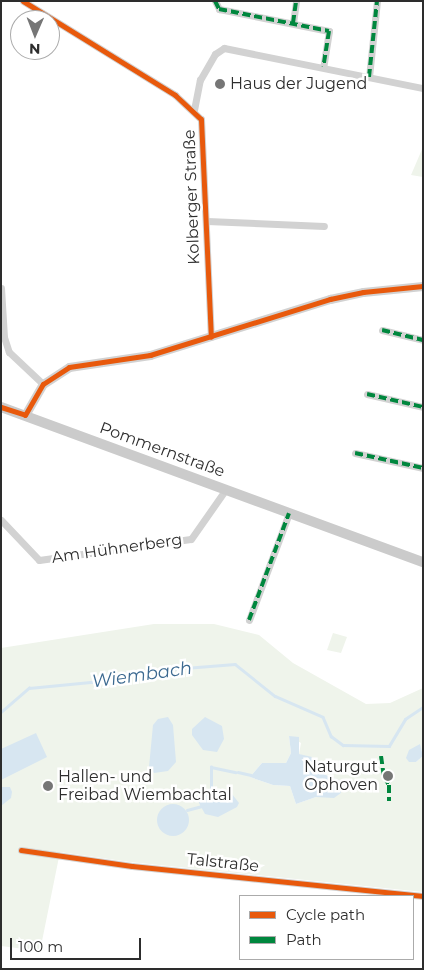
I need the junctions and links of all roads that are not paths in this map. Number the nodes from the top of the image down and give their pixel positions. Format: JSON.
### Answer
{"nodes":[{"id":1,"x":23,"y":1,"type":"edge"},
{"id":2,"x":215,"y":1,"type":"edge"},
{"id":3,"x":296,"y":1,"type":"edge"},
{"id":4,"x":377,"y":1,"type":"edge"},
{"id":5,"x":293,"y":23,"type":"junction"},
{"id":6,"x":323,"y":67,"type":"junction"},
{"id":7,"x":369,"y":77,"type":"junction"},
{"id":8,"x":423,"y":88,"type":"edge"},
{"id":9,"x":194,"y":110,"type":"junction"},
{"id":10,"x":207,"y":221,"type":"junction"},
{"id":11,"x":324,"y":226,"type":"dead end"},
{"id":12,"x":423,"y":286,"type":"edge"},
{"id":13,"x":1,"y":288,"type":"edge"},
{"id":14,"x":382,"y":330,"type":"dead end"},
{"id":15,"x":211,"y":337,"type":"junction"},
{"id":16,"x":423,"y":340,"type":"edge"},
{"id":17,"x":43,"y":384,"type":"junction"},
{"id":18,"x":367,"y":394,"type":"dead end"},
{"id":19,"x":1,"y":407,"type":"edge"},
{"id":20,"x":423,"y":407,"type":"edge"},
{"id":21,"x":25,"y":414,"type":"junction"},
{"id":22,"x":355,"y":453,"type":"dead end"},
{"id":23,"x":423,"y":468,"type":"edge"},
{"id":24,"x":226,"y":490,"type":"junction"},
{"id":25,"x":289,"y":513,"type":"junction"},
{"id":26,"x":1,"y":520,"type":"edge"},
{"id":27,"x":423,"y":562,"type":"edge"},
{"id":28,"x":249,"y":620,"type":"dead end"},
{"id":29,"x":21,"y":850,"type":"dead end"},
{"id":30,"x":413,"y":895,"type":"edge"}],
"edges":[{"from":1,"to":9,"type":"street","name":"Kolberger Straße"},
{"from":2,"to":5,"type":"street"},
{"from":3,"to":5,"type":"street"},
{"from":4,"to":7,"type":"street"},
{"from":5,"to":6,"type":"street"},
{"from":6,"to":7,"type":"street"},
{"from":6,"to":9,"type":"street","name":"Kolberger Straße"},
{"from":7,"to":8,"type":"street"},
{"from":9,"to":10,"type":"street","name":"Kolberger Straße"},
{"from":10,"to":11,"type":"street"},
{"from":10,"to":15,"type":"street","name":"Kolberger Straße"},
{"from":12,"to":15,"type":"street"},
{"from":13,"to":17,"type":"street"},
{"from":14,"to":16,"type":"street"},
{"from":15,"to":17,"type":"street"},
{"from":17,"to":21,"type":"street"},
{"from":18,"to":20,"type":"street"},
{"from":19,"to":21,"type":"main road","name":"Pommernstraße"},
{"from":21,"to":24,"type":"main road","name":"Pommernstraße"},
{"from":22,"to":23,"type":"street"},
{"from":24,"to":25,"type":"main road","name":"Pommernstraße"},
{"from":24,"to":26,"type":"street","name":"Am Hühnerberg"},
{"from":25,"to":27,"type":"main road","name":"Pommernstraße"},
{"from":25,"to":28,"type":"street"},
{"from":29,"to":30,"type":"street","name":"Talstraße"}]}
